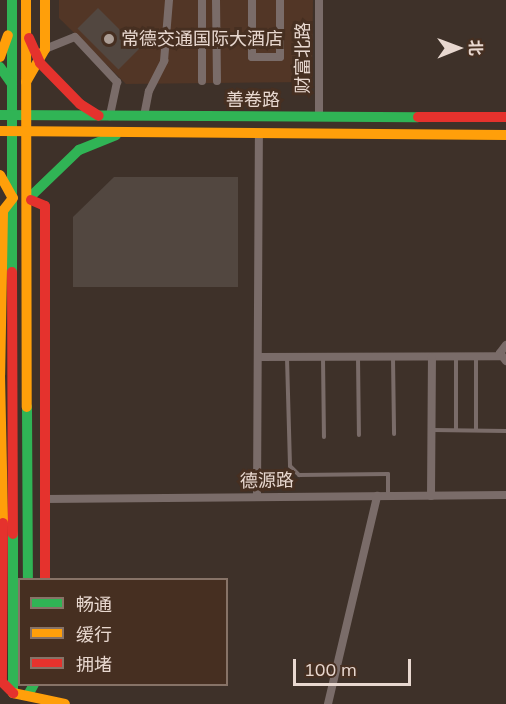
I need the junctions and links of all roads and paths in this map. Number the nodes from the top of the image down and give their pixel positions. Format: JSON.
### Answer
{"nodes":[{"id":1,"x":12,"y":0,"type":"edge"},
{"id":2,"x":26,"y":0,"type":"edge"},
{"id":3,"x":45,"y":0,"type":"edge"},
{"id":4,"x":169,"y":0,"type":"edge"},
{"id":5,"x":202,"y":0,"type":"edge"},
{"id":6,"x":216,"y":0,"type":"edge"},
{"id":7,"x":252,"y":0,"type":"edge"},
{"id":8,"x":280,"y":0,"type":"edge"},
{"id":9,"x":319,"y":0,"type":"edge"},
{"id":10,"x":12,"y":23,"type":"junction"},
{"id":11,"x":26,"y":29,"type":"junction"},
{"id":12,"x":45,"y":49,"type":"junction"},
{"id":13,"x":0,"y":57,"type":"edge"},
{"id":14,"x":40,"y":63,"type":"junction"},
{"id":15,"x":0,"y":67,"type":"edge"},
{"id":16,"x":202,"y":81,"type":"dead end"},
{"id":17,"x":217,"y":81,"type":"dead end"},
{"id":18,"x":26,"y":82,"type":"junction"},
{"id":19,"x":12,"y":84,"type":"junction"},
{"id":20,"x":0,"y":115,"type":"edge"},
{"id":21,"x":13,"y":115,"type":"junction"},
{"id":22,"x":28,"y":116,"type":"junction"},
{"id":23,"x":105,"y":116,"type":"junction"},
{"id":24,"x":144,"y":116,"type":"junction"},
{"id":25,"x":319,"y":117,"type":"junction"},
{"id":26,"x":506,"y":117,"type":"edge"},
{"id":27,"x":0,"y":131,"type":"edge"},
{"id":28,"x":13,"y":132,"type":"junction"},
{"id":29,"x":28,"y":134,"type":"junction"},
{"id":30,"x":116,"y":135,"type":"junction"},
{"id":31,"x":259,"y":135,"type":"junction"},
{"id":32,"x":506,"y":135,"type":"edge"},
{"id":33,"x":0,"y":175,"type":"edge"},
{"id":34,"x":14,"y":198,"type":"junction"},
{"id":35,"x":28,"y":199,"type":"junction"},
{"id":36,"x":28,"y":291,"type":"junction"},
{"id":37,"x":44,"y":291,"type":"junction"},
{"id":38,"x":5,"y":322,"type":"edge"},
{"id":39,"x":505,"y":344,"type":"edge"},
{"id":40,"x":456,"y":356,"type":"junction"},
{"id":41,"x":476,"y":356,"type":"junction"},
{"id":42,"x":258,"y":357,"type":"junction"},
{"id":43,"x":287,"y":357,"type":"junction"},
{"id":44,"x":322,"y":357,"type":"junction"},
{"id":45,"x":358,"y":357,"type":"junction"},
{"id":46,"x":393,"y":357,"type":"junction"},
{"id":47,"x":432,"y":357,"type":"junction"},
{"id":48,"x":503,"y":359,"type":"edge"},
{"id":49,"x":432,"y":430,"type":"junction"},
{"id":50,"x":456,"y":430,"type":"junction"},
{"id":51,"x":476,"y":430,"type":"junction"},
{"id":52,"x":506,"y":431,"type":"edge"},
{"id":53,"x":394,"y":434,"type":"dead end"},
{"id":54,"x":358,"y":435,"type":"dead end"},
{"id":55,"x":324,"y":437,"type":"dead end"},
{"id":56,"x":506,"y":495,"type":"edge"},
{"id":57,"x":377,"y":496,"type":"junction"},
{"id":58,"x":388,"y":496,"type":"junction"},
{"id":59,"x":431,"y":496,"type":"junction"},
{"id":60,"x":257,"y":497,"type":"junction"},
{"id":61,"x":45,"y":499,"type":"junction"},
{"id":62,"x":28,"y":500,"type":"junction"},
{"id":63,"x":28,"y":578,"type":"edge"},
{"id":64,"x":45,"y":578,"type":"edge"},
{"id":65,"x":5,"y":624,"type":"edge"},
{"id":66,"x":18,"y":678,"type":"edge"},
{"id":67,"x":22,"y":694,"type":"edge"},
{"id":68,"x":65,"y":704,"type":"edge"},
{"id":69,"x":328,"y":704,"type":"edge"}],
"edges":[{"from":1,"to":10,"type":"main road"},
{"from":2,"to":11,"type":"main road"},
{"from":3,"to":12,"type":"main road"},
{"from":4,"to":24,"type":"street"},
{"from":5,"to":16,"type":"street"},
{"from":6,"to":17,"type":"street"},
{"from":7,"to":8,"type":"street"},
{"from":9,"to":25,"type":"street","name":"财富北路"},
{"from":10,"to":13,"type":"main road"},
{"from":10,"to":19,"type":"main road"},
{"from":11,"to":14,"type":"main road"},
{"from":11,"to":18,"type":"main road"},
{"from":12,"to":14,"type":"main road"},
{"from":12,"to":23,"type":"street"},
{"from":14,"to":18,"type":"main road"},
{"from":14,"to":23,"type":"main road"},
{"from":15,"to":19,"type":"main road"},
{"from":18,"to":22,"type":"main road"},
{"from":19,"to":21,"type":"main road"},
{"from":20,"to":21,"type":"main road","name":"善卷路"},
{"from":21,"to":22,"type":"main road","name":"善卷路"},
{"from":21,"to":28,"type":"main road"},
{"from":22,"to":23,"type":"main road","name":"善卷路"},
{"from":22,"to":29,"type":"main road"},
{"from":23,"to":24,"type":"main road","name":"善卷路"},
{"from":24,"to":25,"type":"main road","name":"善卷路"},
{"from":25,"to":26,"type":"main road","name":"善卷路"},
{"from":27,"to":28,"type":"main road"},
{"from":28,"to":29,"type":"main road","name":"善卷路"},
{"from":28,"to":34,"type":"main road"},
{"from":29,"to":30,"type":"main road","name":"善卷路"},
{"from":29,"to":35,"type":"main road"},
{"from":30,"to":31,"type":"main road","name":"善卷路"},
{"from":30,"to":35,"type":"main road"},
{"from":31,"to":32,"type":"main road","name":"善卷路"},
{"from":31,"to":42,"type":"street"},
{"from":33,"to":34,"type":"main road"},
{"from":34,"to":38,"type":"main road"},
{"from":35,"to":36,"type":"main road"},
{"from":35,"to":37,"type":"main road"},
{"from":36,"to":37,"type":"main road"},
{"from":36,"to":62,"type":"main road"},
{"from":37,"to":61,"type":"main road"},
{"from":38,"to":65,"type":"main road"},
{"from":39,"to":48,"type":"street"},
{"from":40,"to":41,"type":"street"},
{"from":40,"to":47,"type":"street"},
{"from":40,"to":50,"type":"lane"},
{"from":41,"to":48,"type":"street"},
{"from":41,"to":51,"type":"lane"},
{"from":42,"to":43,"type":"street"},
{"from":42,"to":60,"type":"street"},
{"from":43,"to":44,"type":"street"},
{"from":43,"to":58,"type":"lane"},
{"from":44,"to":45,"type":"street"},
{"from":44,"to":55,"type":"lane"},
{"from":45,"to":46,"type":"street"},
{"from":45,"to":54,"type":"lane"},
{"from":46,"to":47,"type":"street"},
{"from":46,"to":53,"type":"lane"},
{"from":47,"to":49,"type":"street"},
{"from":49,"to":50,"type":"lane"},
{"from":49,"to":59,"type":"street"},
{"from":50,"to":51,"type":"lane"},
{"from":51,"to":52,"type":"lane"},
{"from":56,"to":59,"type":"street","name":"德源路"},
{"from":57,"to":58,"type":"street","name":"德源路"},
{"from":57,"to":60,"type":"street","name":"德源路"},
{"from":57,"to":69,"type":"street"},
{"from":58,"to":59,"type":"street","name":"德源路"},
{"from":60,"to":61,"type":"street","name":"德源路"},
{"from":61,"to":62,"type":"main road","name":"德源路"},
{"from":61,"to":64,"type":"main road"},
{"from":62,"to":63,"type":"main road"},
{"from":65,"to":66,"type":"main road"},
{"from":67,"to":68,"type":"main road"}]}
